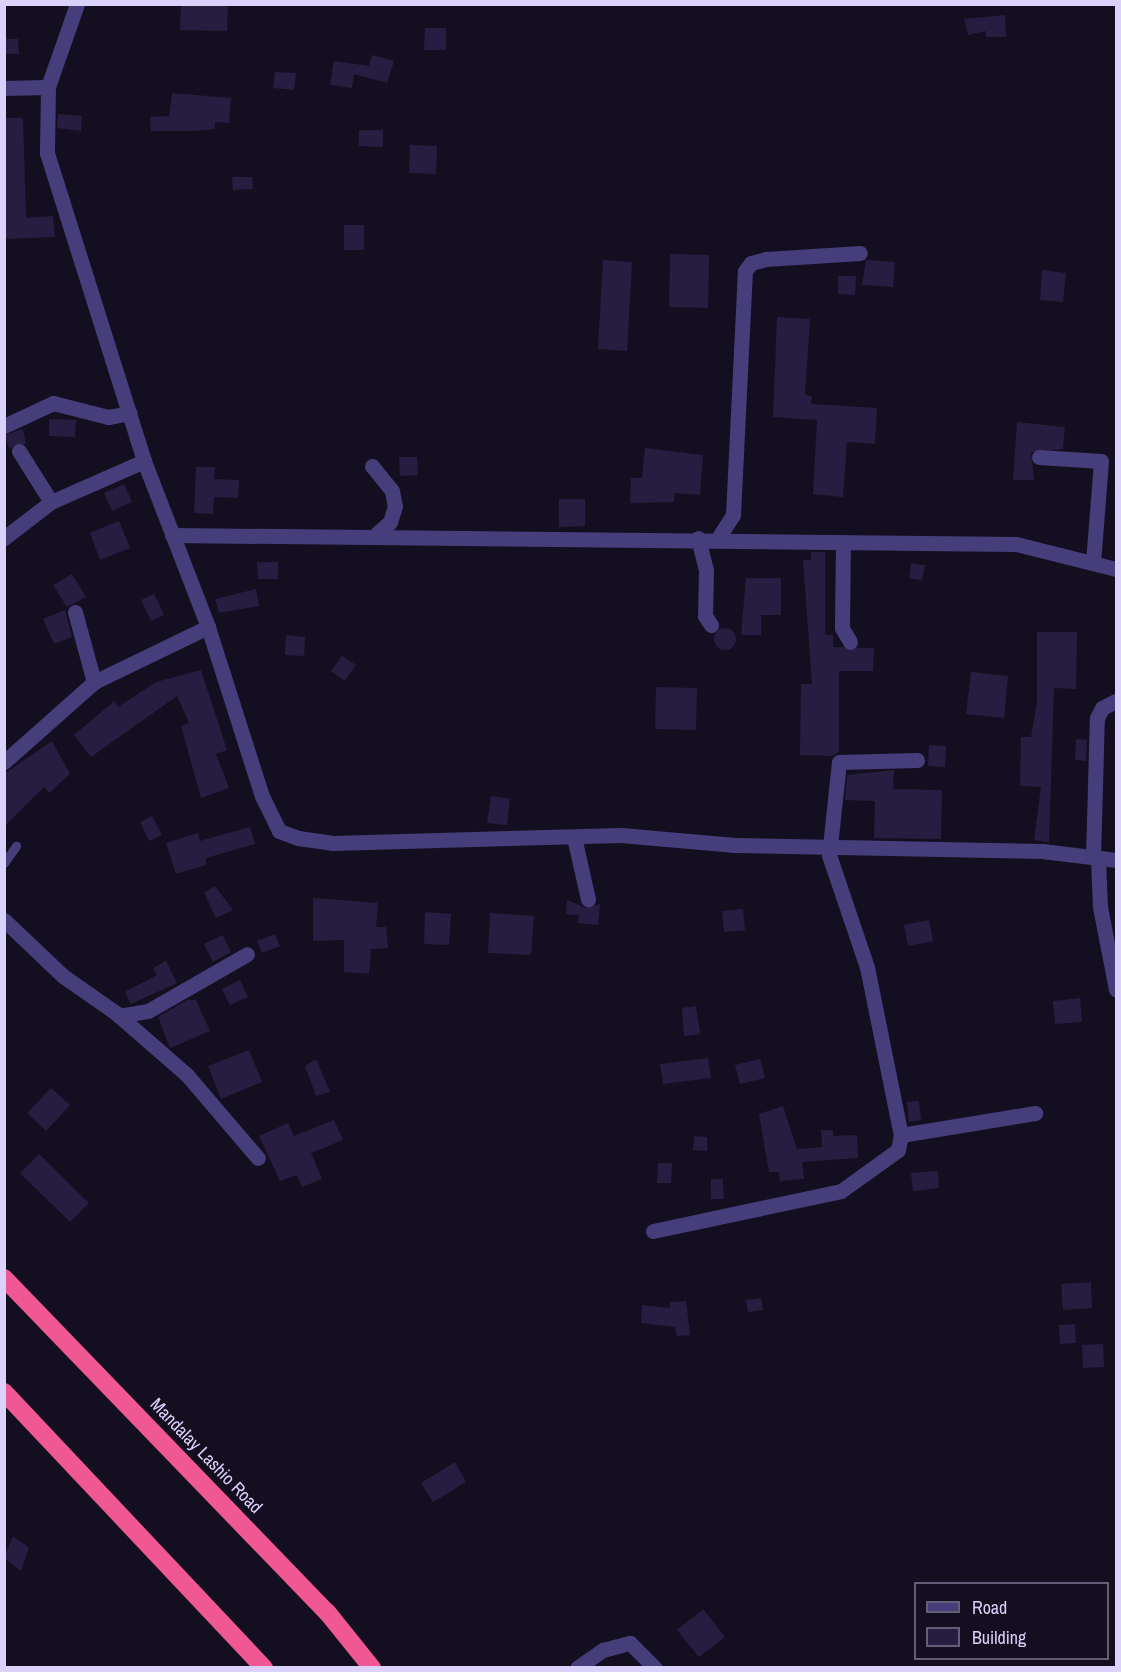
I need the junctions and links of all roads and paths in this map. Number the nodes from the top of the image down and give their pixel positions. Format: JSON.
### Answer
{"nodes":[{"id":1,"x":77,"y":4,"type":"edge"},
{"id":2,"x":48,"y":87,"type":"junction"},
{"id":3,"x":4,"y":88,"type":"edge"},
{"id":4,"x":860,"y":253,"type":"dead end"},
{"id":5,"x":130,"y":413,"type":"junction"},
{"id":6,"x":4,"y":426,"type":"edge"},
{"id":7,"x":19,"y":451,"type":"dead end"},
{"id":8,"x":1039,"y":457,"type":"dead end"},
{"id":9,"x":144,"y":461,"type":"junction"},
{"id":10,"x":372,"y":466,"type":"dead end"},
{"id":11,"x":51,"y":502,"type":"junction"},
{"id":12,"x":376,"y":534,"type":"junction"},
{"id":13,"x":172,"y":535,"type":"junction"},
{"id":14,"x":4,"y":538,"type":"edge"},
{"id":15,"x":698,"y":538,"type":"junction"},
{"id":16,"x":718,"y":538,"type":"junction"},
{"id":17,"x":843,"y":542,"type":"junction"},
{"id":18,"x":1093,"y":562,"type":"junction"},
{"id":19,"x":1116,"y":569,"type":"edge"},
{"id":20,"x":75,"y":612,"type":"dead end"},
{"id":21,"x":711,"y":625,"type":"dead end"},
{"id":22,"x":208,"y":627,"type":"junction"},
{"id":23,"x":850,"y":642,"type":"dead end"},
{"id":24,"x":94,"y":682,"type":"junction"},
{"id":25,"x":1116,"y":701,"type":"edge"},
{"id":26,"x":917,"y":760,"type":"dead end"},
{"id":27,"x":4,"y":762,"type":"edge"},
{"id":28,"x":574,"y":837,"type":"junction"},
{"id":29,"x":16,"y":846,"type":"dead end"},
{"id":30,"x":831,"y":847,"type":"junction"},
{"id":31,"x":1095,"y":857,"type":"junction"},
{"id":32,"x":1116,"y":860,"type":"edge"},
{"id":33,"x":4,"y":863,"type":"edge"},
{"id":34,"x":588,"y":899,"type":"dead end"},
{"id":35,"x":4,"y":920,"type":"edge"},
{"id":36,"x":247,"y":954,"type":"dead end"},
{"id":37,"x":1116,"y":983,"type":"edge"},
{"id":38,"x":119,"y":1016,"type":"junction"},
{"id":39,"x":1035,"y":1113,"type":"dead end"},
{"id":40,"x":901,"y":1135,"type":"junction"},
{"id":41,"x":258,"y":1158,"type":"dead end"},
{"id":42,"x":653,"y":1231,"type":"dead end"},
{"id":43,"x":4,"y":1278,"type":"edge"},
{"id":44,"x":4,"y":1392,"type":"edge"},
{"id":45,"x":264,"y":1668,"type":"edge"},
{"id":46,"x":372,"y":1668,"type":"edge"},
{"id":47,"x":577,"y":1668,"type":"edge"},
{"id":48,"x":655,"y":1668,"type":"edge"}],
"edges":[{"from":1,"to":2,"type":"street"},
{"from":2,"to":3,"type":"street"},
{"from":2,"to":5,"type":"street"},
{"from":4,"to":16,"type":"street"},
{"from":5,"to":6,"type":"street"},
{"from":5,"to":9,"type":"street"},
{"from":7,"to":11,"type":"street"},
{"from":8,"to":18,"type":"street"},
{"from":9,"to":11,"type":"street"},
{"from":9,"to":13,"type":"street"},
{"from":10,"to":12,"type":"street"},
{"from":11,"to":14,"type":"street"},
{"from":12,"to":13,"type":"street"},
{"from":12,"to":15,"type":"street"},
{"from":13,"to":22,"type":"street"},
{"from":15,"to":16,"type":"street"},
{"from":15,"to":21,"type":"street"},
{"from":16,"to":17,"type":"street"},
{"from":17,"to":18,"type":"street"},
{"from":17,"to":23,"type":"street"},
{"from":18,"to":19,"type":"street"},
{"from":20,"to":24,"type":"street"},
{"from":22,"to":24,"type":"street"},
{"from":22,"to":28,"type":"street"},
{"from":24,"to":27,"type":"street"},
{"from":25,"to":31,"type":"street"},
{"from":26,"to":30,"type":"street"},
{"from":28,"to":30,"type":"street"},
{"from":28,"to":34,"type":"street"},
{"from":29,"to":33,"type":"lane"},
{"from":30,"to":31,"type":"street"},
{"from":30,"to":40,"type":"street"},
{"from":31,"to":32,"type":"street"},
{"from":31,"to":37,"type":"street"},
{"from":35,"to":38,"type":"street"},
{"from":36,"to":38,"type":"street"},
{"from":38,"to":41,"type":"street"},
{"from":39,"to":40,"type":"street"},
{"from":40,"to":42,"type":"street"},
{"from":43,"to":46,"type":"highway","name":"Mandalay Lashio Road"},
{"from":44,"to":45,"type":"highway"},
{"from":47,"to":48,"type":"street"}]}
